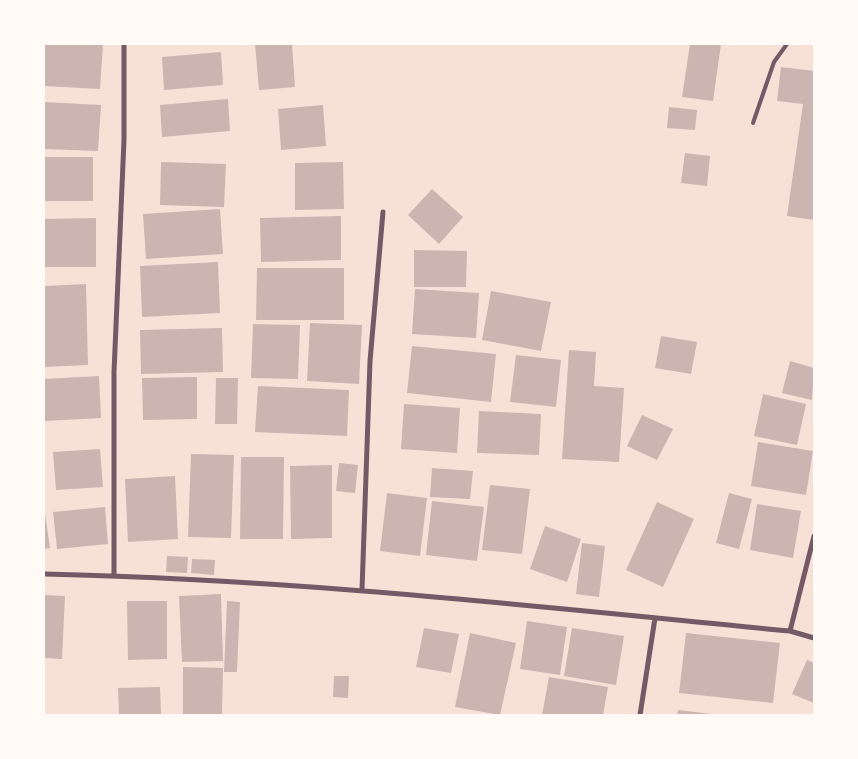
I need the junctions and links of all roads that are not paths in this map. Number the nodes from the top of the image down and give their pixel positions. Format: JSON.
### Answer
{"nodes":[{"id":1,"x":124,"y":44,"type":"edge"},
{"id":2,"x":787,"y":44,"type":"edge"},
{"id":3,"x":753,"y":123,"type":"dead end"},
{"id":4,"x":383,"y":212,"type":"dead end"},
{"id":5,"x":814,"y":536,"type":"edge"},
{"id":6,"x":44,"y":574,"type":"edge"},
{"id":7,"x":114,"y":576,"type":"junction"},
{"id":8,"x":362,"y":590,"type":"junction"},
{"id":9,"x":655,"y":618,"type":"junction"},
{"id":10,"x":790,"y":631,"type":"junction"},
{"id":11,"x":814,"y":638,"type":"edge"},
{"id":12,"x":640,"y":715,"type":"edge"}],
"edges":[{"from":1,"to":7,"type":"street"},
{"from":2,"to":3,"type":"lane"},
{"from":4,"to":8,"type":"street"},
{"from":5,"to":10,"type":"street"},
{"from":6,"to":7,"type":"street"},
{"from":7,"to":8,"type":"street"},
{"from":8,"to":9,"type":"street"},
{"from":9,"to":10,"type":"street"},
{"from":9,"to":12,"type":"street"},
{"from":10,"to":11,"type":"street"}]}
